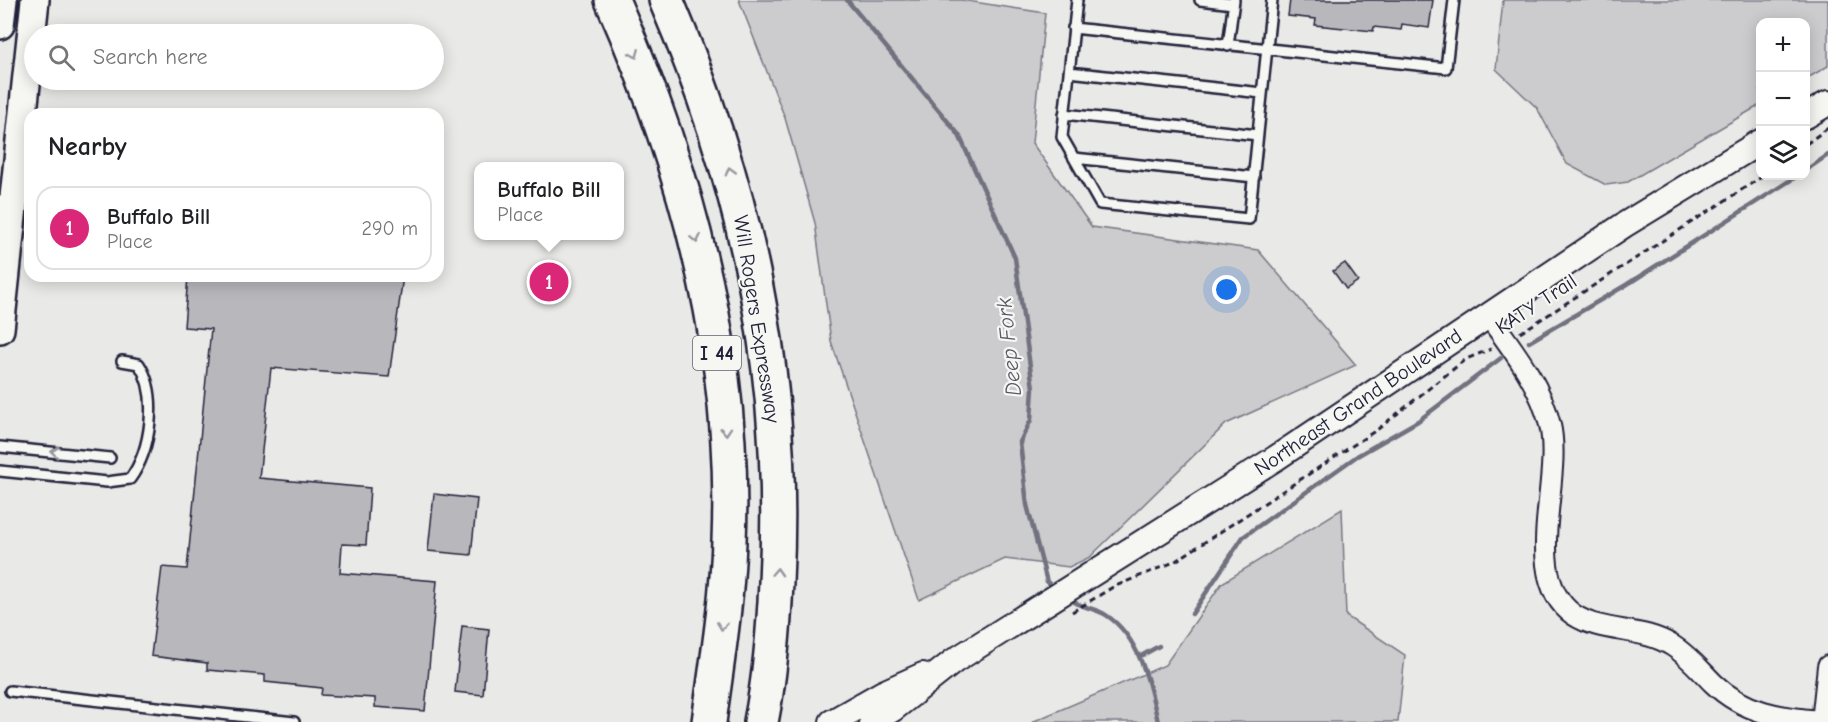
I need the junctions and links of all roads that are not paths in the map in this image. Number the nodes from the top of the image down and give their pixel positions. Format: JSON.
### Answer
{"nodes":[{"id":1,"x":3,"y":0,"type":"edge"},
{"id":2,"x":35,"y":0,"type":"edge"},
{"id":3,"x":612,"y":0,"type":"edge"},
{"id":4,"x":666,"y":0,"type":"edge"},
{"id":5,"x":1077,"y":0,"type":"edge"},
{"id":6,"x":1200,"y":0,"type":"edge"},
{"id":7,"x":1272,"y":0,"type":"edge"},
{"id":8,"x":1454,"y":0,"type":"edge"},
{"id":9,"x":1233,"y":2,"type":"edge"},
{"id":10,"x":33,"y":24,"type":"edge"},
{"id":11,"x":0,"y":25,"type":"edge"},
{"id":12,"x":1073,"y":28,"type":"junction"},
{"id":13,"x":1228,"y":45,"type":"junction"},
{"id":14,"x":1267,"y":50,"type":"junction"},
{"id":15,"x":1069,"y":72,"type":"junction"},
{"id":16,"x":26,"y":90,"type":"edge"},
{"id":17,"x":1262,"y":93,"type":"junction"},
{"id":18,"x":1828,"y":103,"type":"edge"},
{"id":19,"x":24,"y":108,"type":"edge"},
{"id":20,"x":24,"y":109,"type":"edge"},
{"id":21,"x":1064,"y":114,"type":"junction"},
{"id":22,"x":1810,"y":114,"type":"edge"},
{"id":23,"x":1258,"y":135,"type":"junction"},
{"id":24,"x":1756,"y":145,"type":"edge"},
{"id":25,"x":1074,"y":158,"type":"junction"},
{"id":26,"x":1254,"y":177,"type":"junction"},
{"id":27,"x":15,"y":199,"type":"edge"},
{"id":28,"x":1488,"y":315,"type":"junction"},
{"id":29,"x":0,"y":329,"type":"edge"},
{"id":30,"x":122,"y":361,"type":"dead end"},
{"id":31,"x":0,"y":447,"type":"edge"},
{"id":32,"x":110,"y":458,"type":"dead end"},
{"id":33,"x":0,"y":471,"type":"edge"},
{"id":34,"x":954,"y":661,"type":"junction"},
{"id":35,"x":1828,"y":666,"type":"edge"},
{"id":36,"x":10,"y":692,"type":"dead end"},
{"id":37,"x":762,"y":718,"type":"edge"},
{"id":38,"x":294,"y":722,"type":"edge"},
{"id":39,"x":709,"y":722,"type":"edge"},
{"id":40,"x":832,"y":722,"type":"edge"},
{"id":41,"x":872,"y":722,"type":"edge"},
{"id":42,"x":1822,"y":722,"type":"edge"}],
"edges":[{"from":1,"to":11,"type":"main road"},
{"from":2,"to":10,"type":"main road"},
{"from":3,"to":39,"type":"highway","number":"I 44","one_way":true},
{"from":37,"to":4,"type":"highway","name":"Will Rogers Expressway","number":"I 44","one_way":true},
{"from":5,"to":12,"type":"lane"},
{"from":6,"to":9,"type":"lane"},
{"from":7,"to":14,"type":"lane"},
{"from":8,"to":14,"type":"lane"},
{"from":9,"to":13,"type":"lane"},
{"from":12,"to":13,"type":"lane"},
{"from":12,"to":15,"type":"lane"},
{"from":13,"to":14,"type":"lane"},
{"from":14,"to":17,"type":"lane"},
{"from":15,"to":17,"type":"lane"},
{"from":15,"to":21,"type":"lane"},
{"from":16,"to":19,"type":"main road"},
{"from":17,"to":23,"type":"lane"},
{"from":18,"to":22,"type":"street"},
{"from":20,"to":27,"type":"main road"},
{"from":21,"to":23,"type":"lane"},
{"from":21,"to":25,"type":"lane"},
{"from":23,"to":26,"type":"lane"},
{"from":24,"to":28,"type":"street","name":"Northeast Grand Boulevard"},
{"from":25,"to":26,"type":"lane"},
{"from":25,"to":26,"type":"lane"},
{"from":27,"to":29,"type":"main road"},
{"from":28,"to":34,"type":"street","name":"Northeast Grand Boulevard"},
{"from":28,"to":42,"type":"street"},
{"from":30,"to":33,"type":"lane"},
{"from":32,"to":31,"type":"lane","one_way":true},
{"from":34,"to":40,"type":"street","name":"Northeast Grand Boulevard"},
{"from":34,"to":41,"type":"street","name":"Northeast Grand Boulevard"},
{"from":35,"to":42,"type":"street"},
{"from":36,"to":38,"type":"lane"}]}
